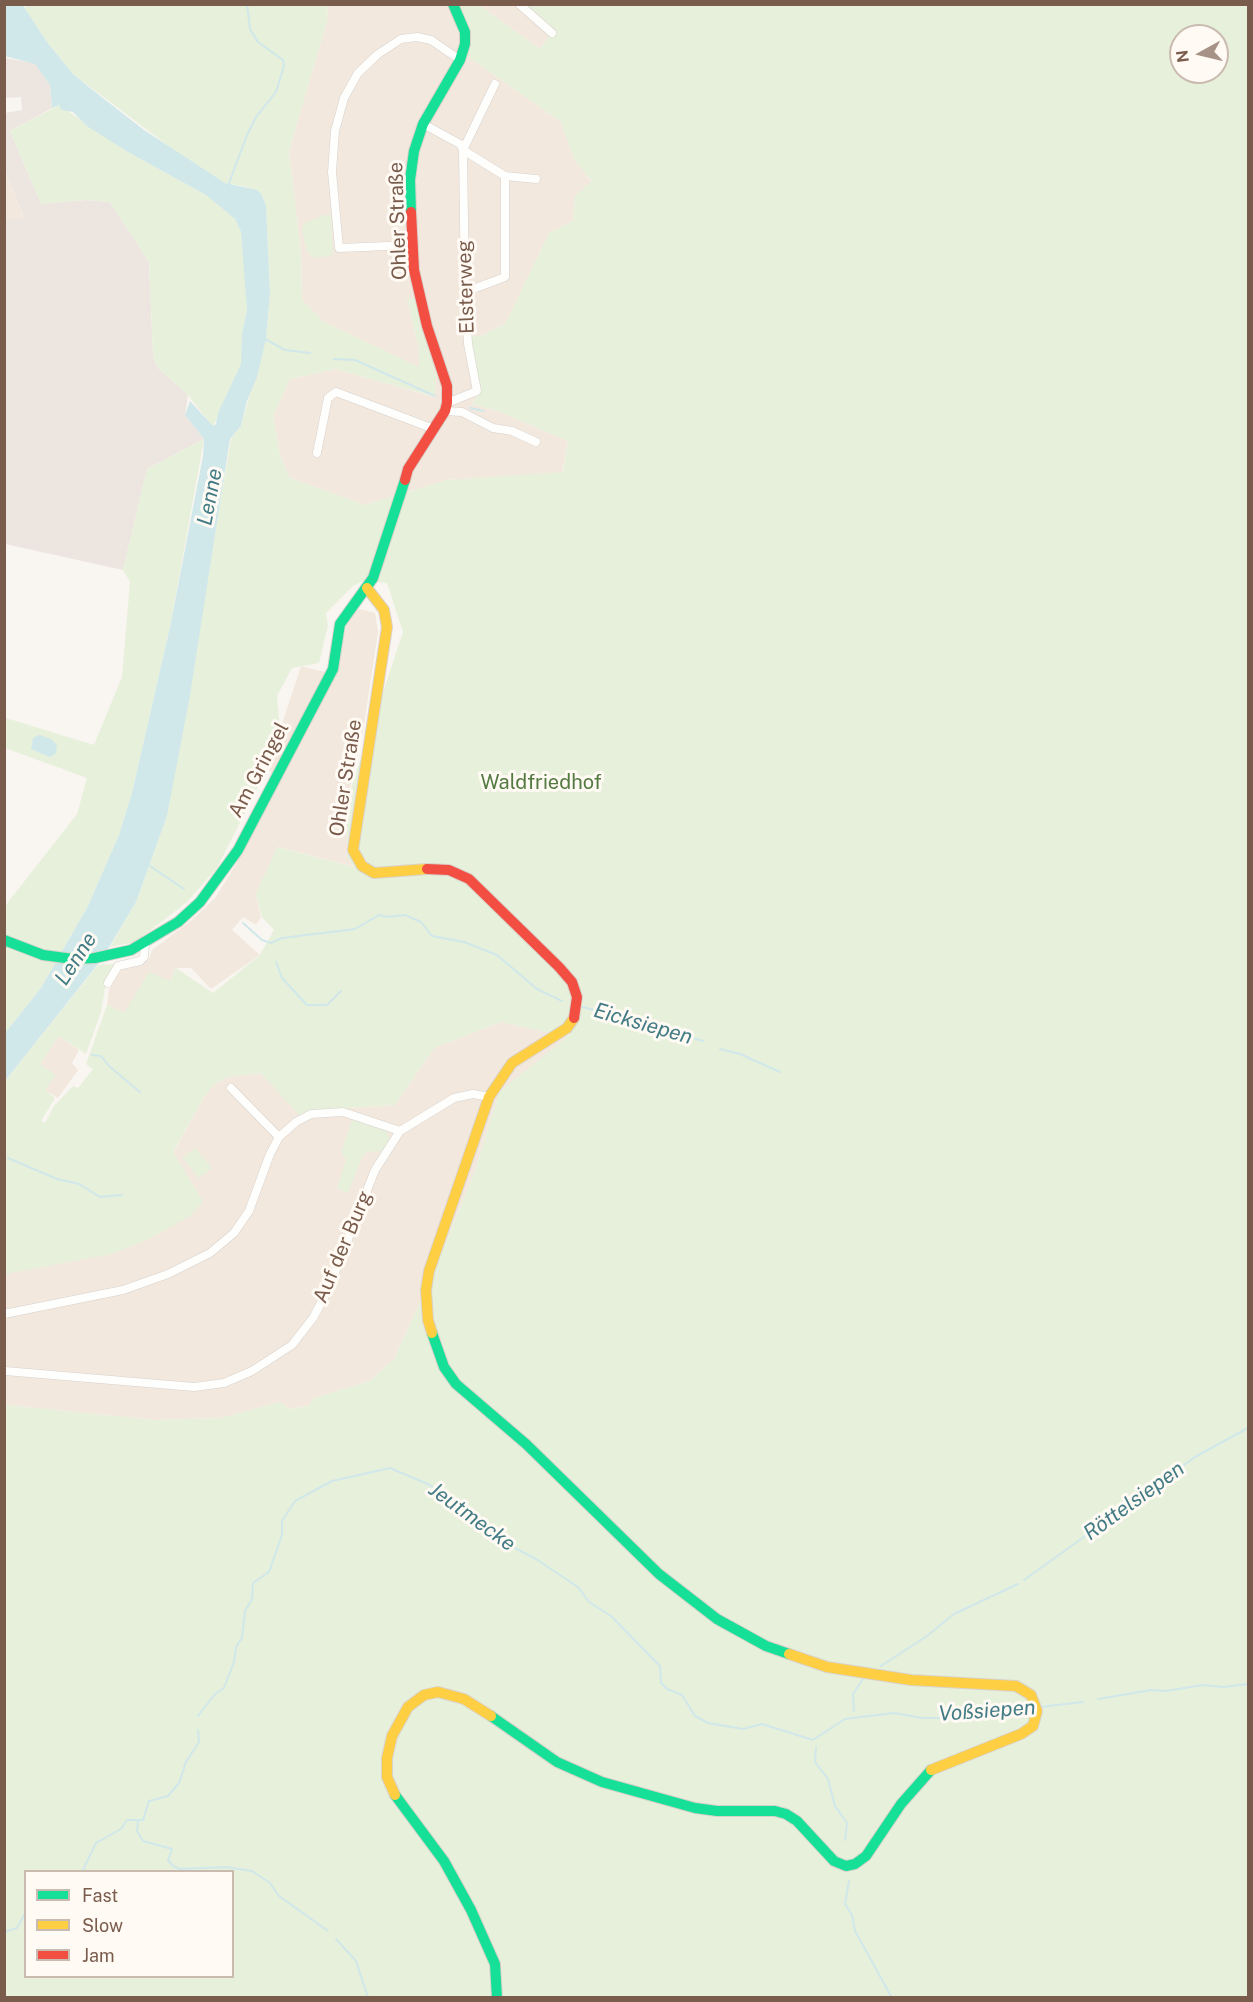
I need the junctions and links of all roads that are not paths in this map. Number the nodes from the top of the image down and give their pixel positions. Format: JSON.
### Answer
{"nodes":[{"id":1,"x":453,"y":4,"type":"edge"},
{"id":2,"x":519,"y":4,"type":"edge"},
{"id":3,"x":552,"y":33,"type":"dead end"},
{"id":4,"x":460,"y":60,"type":"junction"},
{"id":5,"x":495,"y":84,"type":"dead end"},
{"id":6,"x":423,"y":124,"type":"junction"},
{"id":7,"x":463,"y":150,"type":"junction"},
{"id":8,"x":505,"y":176,"type":"junction"},
{"id":9,"x":536,"y":179,"type":"dead end"},
{"id":10,"x":412,"y":245,"type":"junction"},
{"id":11,"x":465,"y":292,"type":"junction"},
{"id":12,"x":446,"y":407,"type":"junction"},
{"id":13,"x":434,"y":429,"type":"junction"},
{"id":14,"x":536,"y":441,"type":"dead end"},
{"id":15,"x":317,"y":453,"type":"dead end"},
{"id":16,"x":367,"y":588,"type":"junction"},
{"id":17,"x":4,"y":940,"type":"edge"},
{"id":18,"x":145,"y":944,"type":"junction"},
{"id":19,"x":108,"y":983,"type":"dead end"},
{"id":20,"x":231,"y":1088,"type":"dead end"},
{"id":21,"x":489,"y":1097,"type":"junction"},
{"id":22,"x":400,"y":1131,"type":"junction"},
{"id":23,"x":279,"y":1137,"type":"junction"},
{"id":24,"x":4,"y":1314,"type":"edge"},
{"id":25,"x":5,"y":1371,"type":"edge"},
{"id":26,"x":497,"y":1998,"type":"edge"}],
"edges":[{"from":1,"to":4,"type":"street","name":"Ohler Straße"},
{"from":2,"to":3,"type":"street"},
{"from":4,"to":6,"type":"street","name":"Ohler Straße"},
{"from":4,"to":10,"type":"street"},
{"from":5,"to":7,"type":"street"},
{"from":6,"to":7,"type":"street"},
{"from":6,"to":10,"type":"street","name":"Ohler Straße"},
{"from":7,"to":8,"type":"street"},
{"from":7,"to":11,"type":"street","name":"Elsterweg"},
{"from":8,"to":9,"type":"street"},
{"from":8,"to":11,"type":"street"},
{"from":10,"to":12,"type":"street","name":"Ohler Straße"},
{"from":11,"to":12,"type":"street","name":"Elsterweg"},
{"from":12,"to":13,"type":"street"},
{"from":12,"to":14,"type":"street"},
{"from":13,"to":15,"type":"street"},
{"from":13,"to":16,"type":"street"},
{"from":16,"to":18,"type":"street","name":"Am Gringel"},
{"from":16,"to":21,"type":"street","name":"Ohler Straße"},
{"from":17,"to":18,"type":"street","name":"Am Gringel"},
{"from":18,"to":19,"type":"street"},
{"from":20,"to":23,"type":"street"},
{"from":21,"to":22,"type":"street","name":"Auf der Burg"},
{"from":21,"to":26,"type":"street","name":"Ohler Straße"},
{"from":22,"to":23,"type":"street"},
{"from":22,"to":25,"type":"street","name":"Auf der Burg"},
{"from":23,"to":24,"type":"street"}]}
